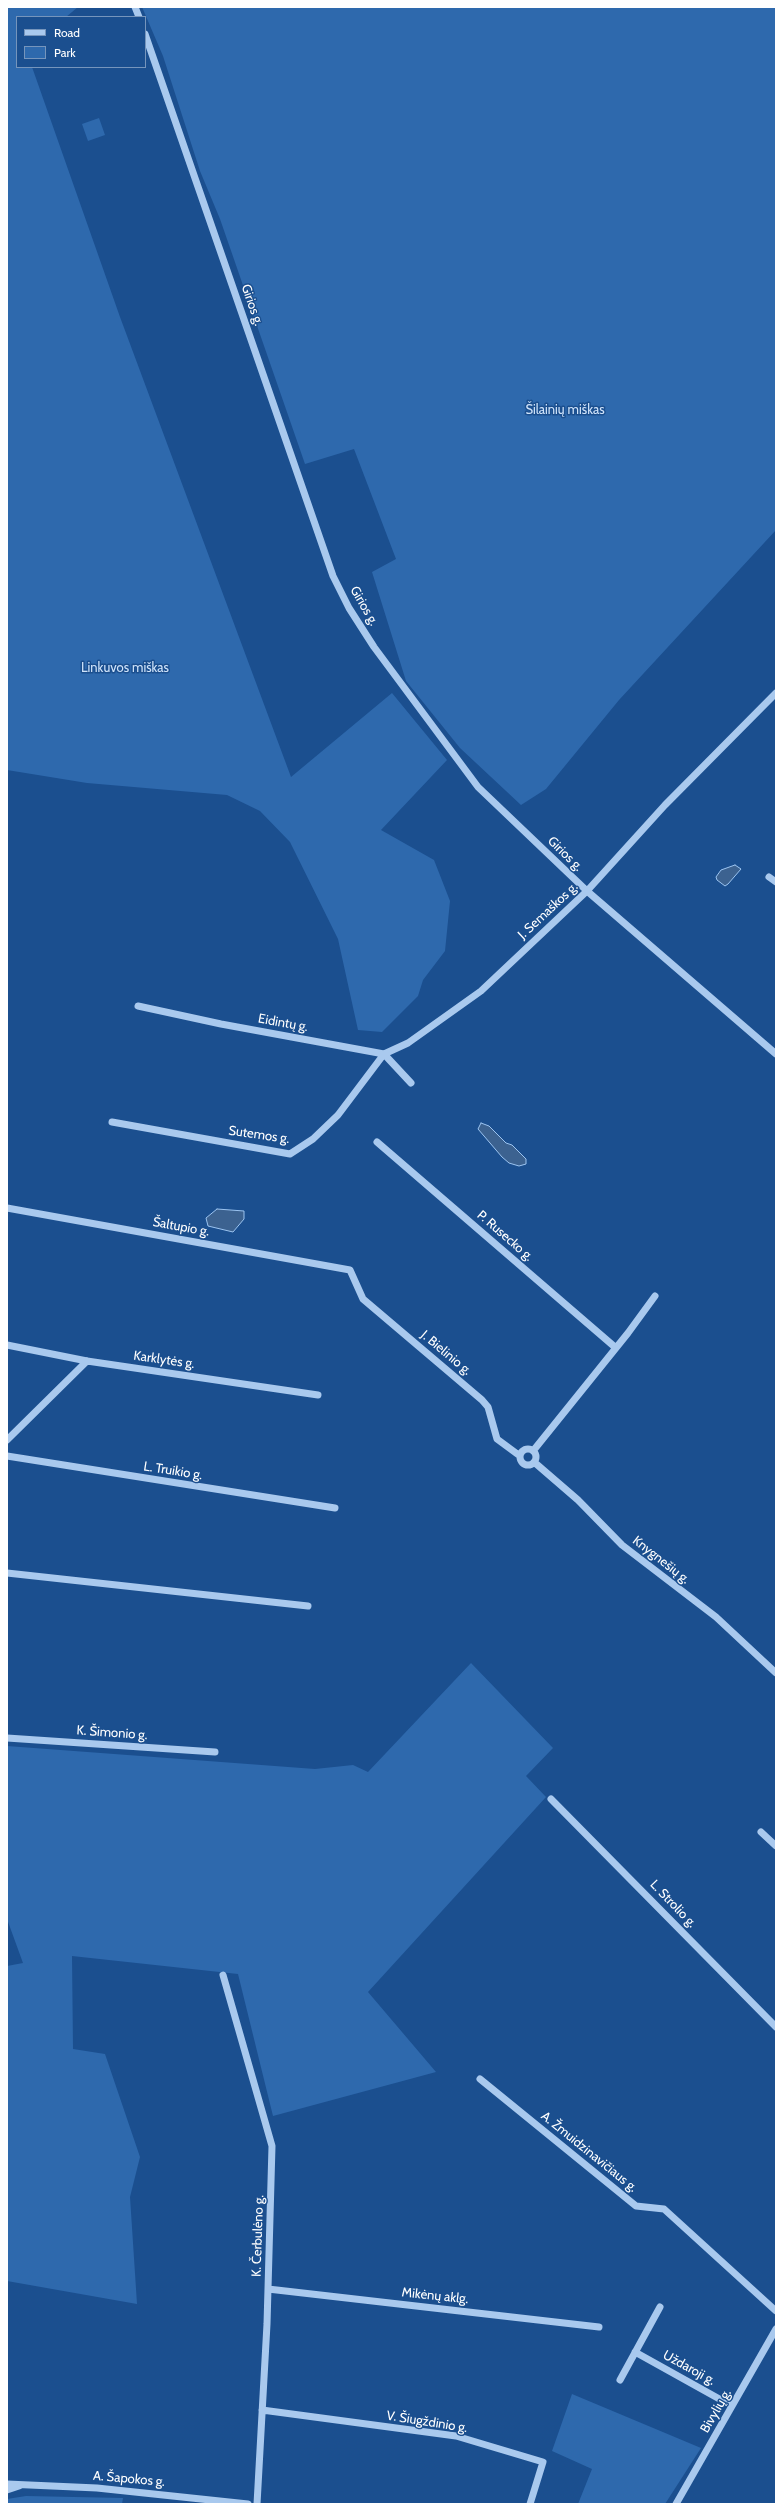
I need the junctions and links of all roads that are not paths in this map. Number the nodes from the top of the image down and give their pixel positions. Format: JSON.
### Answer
{"nodes":[{"id":1,"x":146,"y":37,"type":"edge"},
{"id":2,"x":775,"y":695,"type":"edge"},
{"id":3,"x":770,"y":877,"type":"dead end"},
{"id":4,"x":776,"y":882,"type":"edge"},
{"id":5,"x":587,"y":891,"type":"junction"},
{"id":6,"x":138,"y":1006,"type":"dead end"},
{"id":7,"x":384,"y":1054,"type":"junction"},
{"id":8,"x":776,"y":1054,"type":"edge"},
{"id":9,"x":411,"y":1083,"type":"dead end"},
{"id":10,"x":112,"y":1122,"type":"dead end"},
{"id":11,"x":377,"y":1142,"type":"dead end"},
{"id":12,"x":7,"y":1208,"type":"edge"},
{"id":13,"x":350,"y":1270,"type":"joint"},
{"id":14,"x":655,"y":1296,"type":"dead end"},
{"id":15,"x":7,"y":1345,"type":"edge"},
{"id":16,"x":616,"y":1348,"type":"junction"},
{"id":17,"x":87,"y":1361,"type":"junction"},
{"id":18,"x":318,"y":1395,"type":"dead end"},
{"id":19,"x":7,"y":1440,"type":"edge"},
{"id":20,"x":533,"y":1451,"type":"junction"},
{"id":21,"x":7,"y":1456,"type":"edge"},
{"id":22,"x":520,"y":1456,"type":"junction"},
{"id":23,"x":534,"y":1462,"type":"junction"},
{"id":24,"x":335,"y":1508,"type":"dead end"},
{"id":25,"x":7,"y":1574,"type":"edge"},
{"id":26,"x":308,"y":1606,"type":"dead end"},
{"id":27,"x":776,"y":1673,"type":"edge"},
{"id":28,"x":7,"y":1738,"type":"edge"},
{"id":29,"x":215,"y":1752,"type":"dead end"},
{"id":30,"x":551,"y":1799,"type":"dead end"},
{"id":31,"x":761,"y":1832,"type":"dead end"},
{"id":32,"x":776,"y":1846,"type":"edge"},
{"id":33,"x":223,"y":1975,"type":"dead end"},
{"id":34,"x":776,"y":2027,"type":"edge"},
{"id":35,"x":480,"y":2079,"type":"dead end"},
{"id":36,"x":268,"y":2289,"type":"junction"},
{"id":37,"x":660,"y":2307,"type":"dead end"},
{"id":38,"x":776,"y":2311,"type":"edge"},
{"id":39,"x":599,"y":2327,"type":"dead end"},
{"id":40,"x":776,"y":2329,"type":"edge"},
{"id":41,"x":774,"y":2338,"type":"edge"},
{"id":42,"x":635,"y":2352,"type":"junction"},
{"id":43,"x":620,"y":2380,"type":"dead end"},
{"id":44,"x":732,"y":2406,"type":"junction"},
{"id":45,"x":262,"y":2410,"type":"junction"},
{"id":46,"x":7,"y":2484,"type":"edge"},
{"id":47,"x":21,"y":2486,"type":"junction"},
{"id":48,"x":7,"y":2490,"type":"edge"},
{"id":49,"x":248,"y":2504,"type":"edge"},
{"id":50,"x":257,"y":2504,"type":"edge"},
{"id":51,"x":530,"y":2504,"type":"edge"},
{"id":52,"x":676,"y":2504,"type":"edge"}],
"edges":[{"from":1,"to":5,"type":"street","name":"Girios g."},
{"from":2,"to":5,"type":"street","name":"J. Semaškos g."},
{"from":3,"to":4,"type":"street"},
{"from":5,"to":7,"type":"street","name":"J. Semaškos g."},
{"from":5,"to":8,"type":"street","name":"Girios g."},
{"from":6,"to":7,"type":"street","name":"Eidintų g."},
{"from":7,"to":9,"type":"street"},
{"from":7,"to":10,"type":"street","name":"Sutemos g."},
{"from":11,"to":16,"type":"street","name":"P. Rusecko g."},
{"from":12,"to":13,"type":"street","name":"Šaltupio g."},
{"from":13,"to":22,"type":"street","name":"J. Bielinio g."},
{"from":14,"to":16,"type":"street"},
{"from":15,"to":17,"type":"street","name":"Karklytės g."},
{"from":16,"to":20,"type":"street"},
{"from":17,"to":18,"type":"street","name":"Karklytės g."},
{"from":17,"to":19,"type":"street"},
{"from":20,"to":22,"type":"street"},
{"from":20,"to":23,"type":"street"},
{"from":21,"to":24,"type":"street","name":"L. Truikio g."},
{"from":22,"to":23,"type":"street","name":"Knygnešių g."},
{"from":23,"to":27,"type":"street","name":"Knygnešių g."},
{"from":25,"to":26,"type":"street"},
{"from":28,"to":29,"type":"street","name":"K. Šimonio g."},
{"from":30,"to":34,"type":"street","name":"L. Strolio g."},
{"from":31,"to":32,"type":"street"},
{"from":33,"to":36,"type":"street","name":"K. Čerbulėno g."},
{"from":35,"to":38,"type":"street","name":"A. Žmuidzinavičiaus g."},
{"from":36,"to":39,"type":"street","name":"Mikėnų aklg."},
{"from":36,"to":45,"type":"street","name":"K. Čerbulėno g."},
{"from":37,"to":42,"type":"street"},
{"from":40,"to":41,"type":"street","name":"Bivylių g."},
{"from":41,"to":44,"type":"street","name":"Bivylių g."},
{"from":42,"to":43,"type":"street"},
{"from":42,"to":44,"type":"street","name":"Uždaroji g."},
{"from":44,"to":52,"type":"street","name":"Bivylių g."},
{"from":45,"to":50,"type":"street","name":"K. Čerbulėno g."},
{"from":45,"to":51,"type":"street","name":"V. Šiugždinio g."},
{"from":46,"to":47,"type":"street","name":"A. Šapokos g."},
{"from":47,"to":48,"type":"street"},
{"from":47,"to":49,"type":"street","name":"A. Šapokos g."}]}
